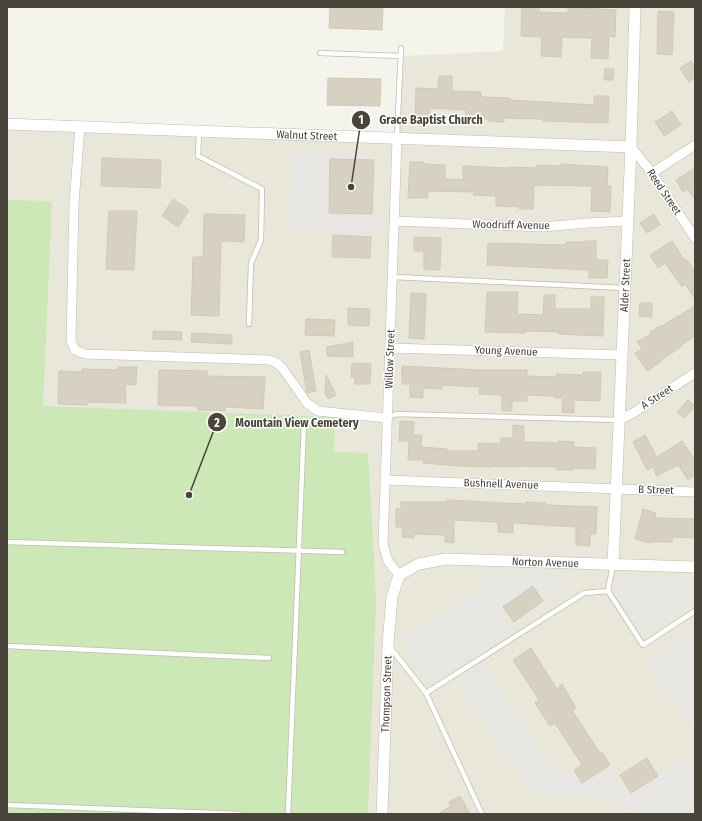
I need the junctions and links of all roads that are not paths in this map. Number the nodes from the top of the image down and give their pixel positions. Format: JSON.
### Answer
{"nodes":[{"id":1,"x":636,"y":7,"type":"edge"},
{"id":2,"x":401,"y":48,"type":"dead end"},
{"id":3,"x":320,"y":53,"type":"dead end"},
{"id":4,"x":400,"y":56,"type":"junction"},
{"id":5,"x":7,"y":124,"type":"edge"},
{"id":6,"x":80,"y":126,"type":"junction"},
{"id":7,"x":199,"y":132,"type":"junction"},
{"id":8,"x":397,"y":139,"type":"junction"},
{"id":9,"x":695,"y":145,"type":"edge"},
{"id":10,"x":631,"y":148,"type":"junction"},
{"id":11,"x":652,"y":173,"type":"junction"},
{"id":12,"x":395,"y":220,"type":"junction"},
{"id":13,"x":628,"y":221,"type":"junction"},
{"id":14,"x":695,"y":238,"type":"edge"},
{"id":15,"x":393,"y":278,"type":"junction"},
{"id":16,"x":625,"y":288,"type":"junction"},
{"id":17,"x":249,"y":324,"type":"dead end"},
{"id":18,"x":390,"y":348,"type":"junction"},
{"id":19,"x":622,"y":355,"type":"junction"},
{"id":20,"x":695,"y":373,"type":"edge"},
{"id":21,"x":388,"y":418,"type":"junction"},
{"id":22,"x":619,"y":420,"type":"junction"},
{"id":23,"x":304,"y":424,"type":"dead end"},
{"id":24,"x":385,"y":480,"type":"junction"},
{"id":25,"x":616,"y":489,"type":"junction"},
{"id":26,"x":695,"y":492,"type":"edge"},
{"id":27,"x":7,"y":542,"type":"edge"},
{"id":28,"x":298,"y":551,"type":"junction"},
{"id":29,"x":342,"y":552,"type":"dead end"},
{"id":30,"x":613,"y":564,"type":"junction"},
{"id":31,"x":695,"y":567,"type":"edge"},
{"id":32,"x":399,"y":575,"type":"junction"},
{"id":33,"x":608,"y":591,"type":"junction"},
{"id":34,"x":695,"y":611,"type":"edge"},
{"id":35,"x":388,"y":644,"type":"junction"},
{"id":36,"x":7,"y":646,"type":"edge"},
{"id":37,"x":269,"y":658,"type":"dead end"},
{"id":38,"x":426,"y":694,"type":"junction"},
{"id":39,"x":7,"y":806,"type":"edge"},
{"id":40,"x":100,"y":811,"type":"edge"},
{"id":41,"x":236,"y":814,"type":"edge"},
{"id":42,"x":240,"y":814,"type":"edge"},
{"id":43,"x":288,"y":814,"type":"edge"},
{"id":44,"x":382,"y":814,"type":"edge"},
{"id":45,"x":482,"y":814,"type":"edge"}],
"edges":[{"from":1,"to":10,"type":"street","name":"Alder Street"},
{"from":2,"to":4,"type":"lane"},
{"from":3,"to":4,"type":"lane"},
{"from":4,"to":8,"type":"lane"},
{"from":5,"to":6,"type":"street","name":"Walnut Street"},
{"from":6,"to":7,"type":"street","name":"Walnut Street"},
{"from":6,"to":21,"type":"street"},
{"from":7,"to":8,"type":"street","name":"Walnut Street"},
{"from":7,"to":17,"type":"lane"},
{"from":8,"to":10,"type":"street","name":"Walnut Street"},
{"from":8,"to":12,"type":"street","name":"Willow Street"},
{"from":9,"to":11,"type":"street"},
{"from":10,"to":11,"type":"street","name":"Reed Street"},
{"from":10,"to":13,"type":"street","name":"Alder Street"},
{"from":11,"to":14,"type":"street","name":"Reed Street"},
{"from":12,"to":13,"type":"street","name":"Woodruff Avenue"},
{"from":12,"to":15,"type":"street","name":"Willow Street"},
{"from":13,"to":16,"type":"street","name":"Alder Street"},
{"from":15,"to":16,"type":"lane"},
{"from":15,"to":18,"type":"street","name":"Willow Street"},
{"from":16,"to":19,"type":"street","name":"Alder Street"},
{"from":18,"to":19,"type":"street","name":"Young Avenue"},
{"from":18,"to":21,"type":"street","name":"Willow Street"},
{"from":19,"to":22,"type":"street","name":"Alder Street"},
{"from":20,"to":22,"type":"street","name":"A Street"},
{"from":21,"to":22,"type":"lane"},
{"from":21,"to":24,"type":"street","name":"Willow Street"},
{"from":22,"to":25,"type":"street","name":"Alder Street"},
{"from":23,"to":28,"type":"lane"},
{"from":24,"to":25,"type":"street","name":"Bushnell Avenue"},
{"from":24,"to":32,"type":"street","name":"Willow Street"},
{"from":25,"to":26,"type":"street","name":"B Street"},
{"from":25,"to":30,"type":"street","name":"Alder Street"},
{"from":27,"to":28,"type":"lane"},
{"from":28,"to":29,"type":"lane"},
{"from":28,"to":43,"type":"lane"},
{"from":30,"to":31,"type":"street","name":"Norton Avenue"},
{"from":30,"to":32,"type":"street","name":"Norton Avenue"},
{"from":30,"to":33,"type":"lane"},
{"from":32,"to":35,"type":"street","name":"Thompson Street"},
{"from":33,"to":34,"type":"lane"},
{"from":33,"to":38,"type":"lane"},
{"from":35,"to":38,"type":"lane"},
{"from":35,"to":44,"type":"street","name":"Thompson Street"},
{"from":36,"to":37,"type":"lane"},
{"from":38,"to":45,"type":"lane"},
{"from":39,"to":40,"type":"lane"},
{"from":40,"to":41,"type":"lane"},
{"from":41,"to":42,"type":"lane"}]}
